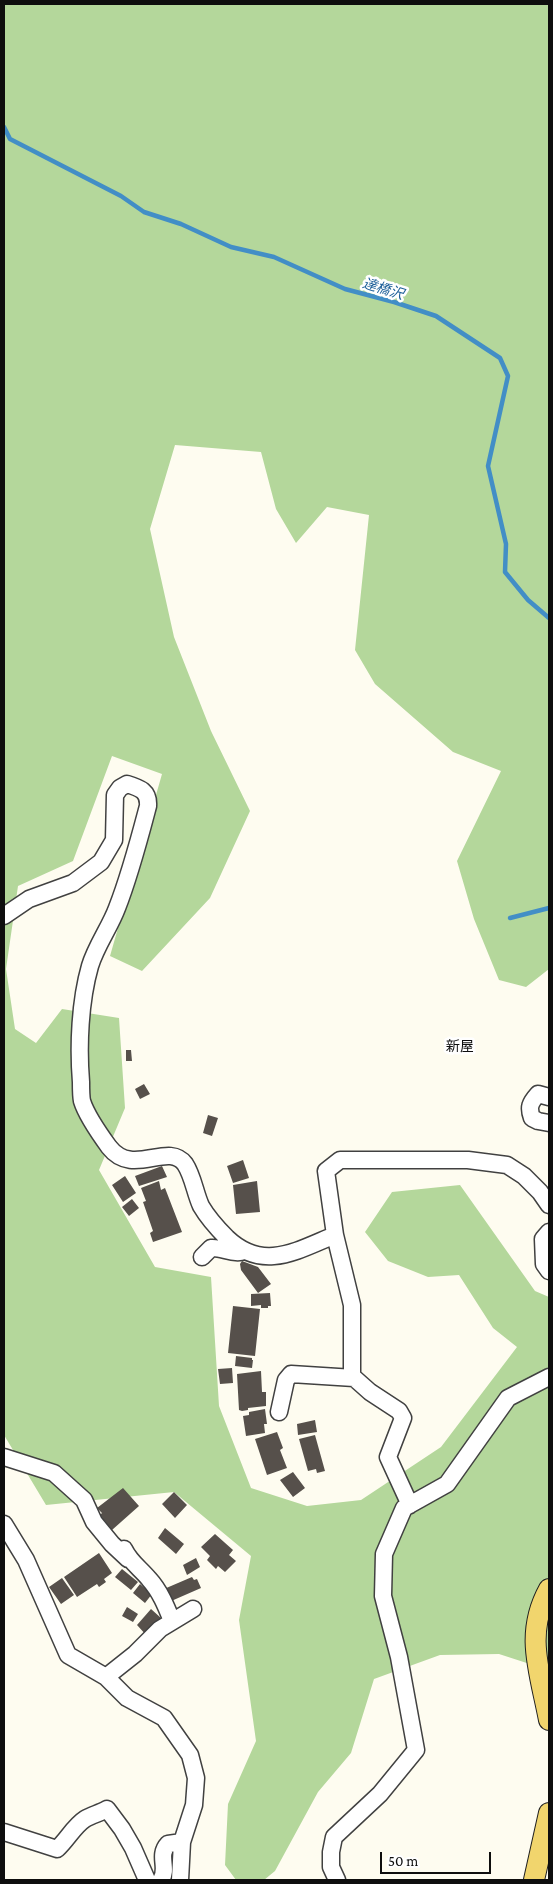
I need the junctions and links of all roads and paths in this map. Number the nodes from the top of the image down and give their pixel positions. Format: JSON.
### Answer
{"nodes":[{"id":1,"x":4,"y":916,"type":"edge"},
{"id":2,"x":549,"y":1097,"type":"edge"},
{"id":3,"x":549,"y":1124,"type":"edge"},
{"id":4,"x":549,"y":1206,"type":"edge"},
{"id":5,"x":549,"y":1232,"type":"edge"},
{"id":6,"x":335,"y":1235,"type":"junction"},
{"id":7,"x":244,"y":1251,"type":"junction"},
{"id":8,"x":202,"y":1258,"type":"dead end"},
{"id":9,"x":549,"y":1271,"type":"edge"},
{"id":10,"x":549,"y":1377,"type":"edge"},
{"id":11,"x":354,"y":1378,"type":"junction"},
{"id":12,"x":279,"y":1412,"type":"dead end"},
{"id":13,"x":4,"y":1457,"type":"edge"},
{"id":14,"x":410,"y":1504,"type":"junction"},
{"id":15,"x":4,"y":1524,"type":"edge"},
{"id":16,"x":120,"y":1538,"type":"dead end"},
{"id":17,"x":128,"y":1559,"type":"junction"},
{"id":18,"x":549,"y":1589,"type":"edge"},
{"id":19,"x":193,"y":1609,"type":"dead end"},
{"id":20,"x":172,"y":1621,"type":"junction"},
{"id":21,"x":106,"y":1676,"type":"junction"},
{"id":22,"x":549,"y":1720,"type":"edge"},
{"id":23,"x":549,"y":1813,"type":"edge"},
{"id":24,"x":4,"y":1832,"type":"edge"},
{"id":25,"x":182,"y":1842,"type":"junction"},
{"id":26,"x":147,"y":1880,"type":"edge"},
{"id":27,"x":161,"y":1880,"type":"edge"},
{"id":28,"x":180,"y":1880,"type":"edge"},
{"id":29,"x":338,"y":1880,"type":"edge"},
{"id":30,"x":534,"y":1880,"type":"edge"}],
"edges":[{"from":1,"to":7,"type":"street"},
{"from":2,"to":3,"type":"street"},
{"from":4,"to":6,"type":"street"},
{"from":5,"to":9,"type":"street"},
{"from":6,"to":7,"type":"street"},
{"from":6,"to":11,"type":"street"},
{"from":7,"to":8,"type":"street"},
{"from":10,"to":14,"type":"street"},
{"from":11,"to":12,"type":"street"},
{"from":11,"to":14,"type":"street"},
{"from":13,"to":17,"type":"street"},
{"from":14,"to":29,"type":"street"},
{"from":15,"to":21,"type":"street"},
{"from":16,"to":17,"type":"street"},
{"from":17,"to":20,"type":"street"},
{"from":18,"to":22,"type":"main road"},
{"from":19,"to":20,"type":"street"},
{"from":20,"to":21,"type":"street"},
{"from":21,"to":25,"type":"street"},
{"from":23,"to":30,"type":"main road"},
{"from":24,"to":26,"type":"street"},
{"from":25,"to":27,"type":"street"},
{"from":25,"to":28,"type":"street"}]}
